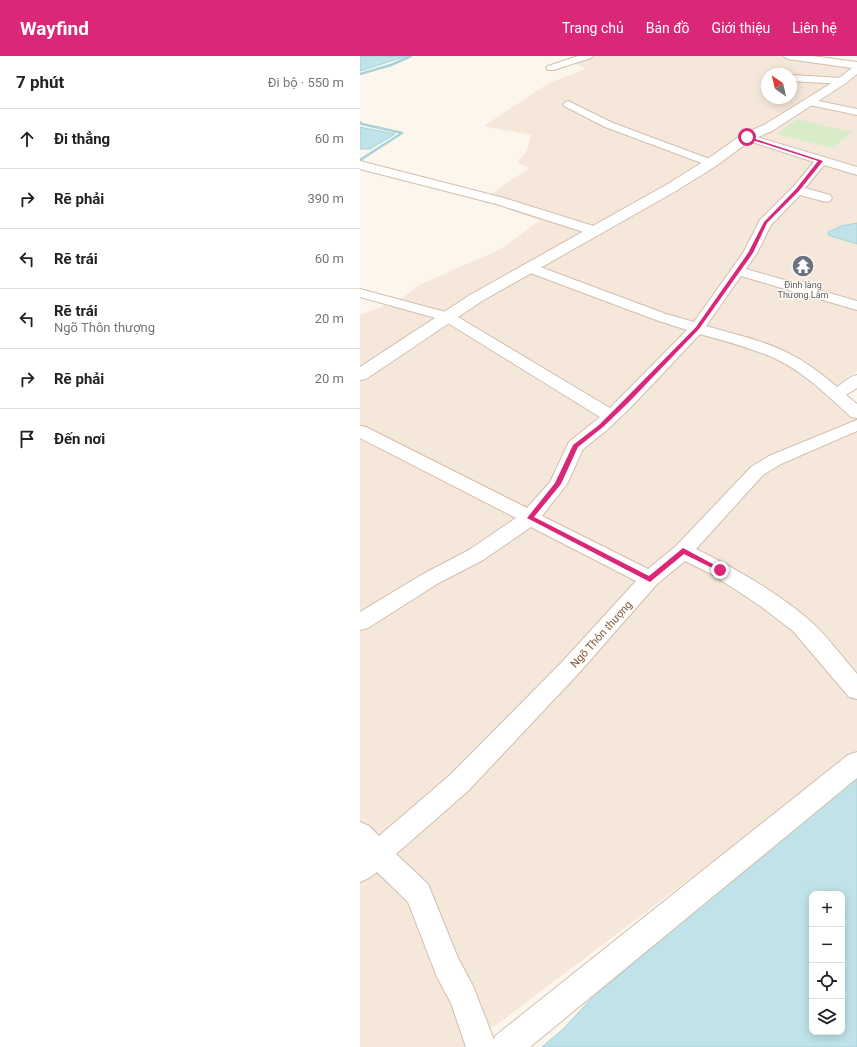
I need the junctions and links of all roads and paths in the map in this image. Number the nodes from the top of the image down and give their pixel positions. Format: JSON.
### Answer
{"nodes":[{"id":1,"x":588,"y":56,"type":"edge"},
{"id":2,"x":788,"y":56,"type":"edge"},
{"id":3,"x":857,"y":65,"type":"edge"},
{"id":4,"x":551,"y":68,"type":"dead end"},
{"id":5,"x":857,"y":69,"type":"edge"},
{"id":6,"x":797,"y":78,"type":"edge"},
{"id":7,"x":842,"y":81,"type":"junction"},
{"id":8,"x":809,"y":102,"type":"junction"},
{"id":9,"x":568,"y":104,"type":"dead end"},
{"id":10,"x":857,"y":112,"type":"edge"},
{"id":11,"x":747,"y":137,"type":"junction"},
{"id":12,"x":821,"y":161,"type":"junction"},
{"id":13,"x":711,"y":163,"type":"junction"},
{"id":14,"x":360,"y":165,"type":"edge"},
{"id":15,"x":857,"y":171,"type":"edge"},
{"id":16,"x":797,"y":190,"type":"junction"},
{"id":17,"x":826,"y":198,"type":"dead end"},
{"id":18,"x":595,"y":231,"type":"junction"},
{"id":19,"x":530,"y":268,"type":"junction"},
{"id":20,"x":738,"y":271,"type":"junction"},
{"id":21,"x":360,"y":293,"type":"edge"},
{"id":22,"x":857,"y":306,"type":"edge"},
{"id":23,"x":448,"y":317,"type":"junction"},
{"id":24,"x":698,"y":328,"type":"junction"},
{"id":25,"x":361,"y":374,"type":"edge"},
{"id":26,"x":857,"y":380,"type":"edge"},
{"id":27,"x":837,"y":394,"type":"junction"},
{"id":28,"x":857,"y":413,"type":"edge"},
{"id":29,"x":611,"y":416,"type":"junction"},
{"id":30,"x":857,"y":425,"type":"edge"},
{"id":31,"x":360,"y":431,"type":"edge"},
{"id":32,"x":530,"y":518,"type":"junction"},
{"id":33,"x":683,"y":551,"type":"junction"},
{"id":34,"x":650,"y":580,"type":"junction"},
{"id":35,"x":360,"y":622,"type":"edge"},
{"id":36,"x":857,"y":690,"type":"edge"},
{"id":37,"x":857,"y":764,"type":"edge"},
{"id":38,"x":360,"y":834,"type":"edge"},
{"id":39,"x":369,"y":861,"type":"edge"},
{"id":40,"x":481,"y":1047,"type":"edge"},
{"id":41,"x":506,"y":1047,"type":"edge"}],
"edges":[{"from":1,"to":4,"type":"street"},
{"from":2,"to":3,"type":"street"},
{"from":5,"to":7,"type":"street"},
{"from":6,"to":7,"type":"street"},
{"from":7,"to":8,"type":"street"},
{"from":8,"to":10,"type":"street"},
{"from":8,"to":11,"type":"street"},
{"from":9,"to":13,"type":"street"},
{"from":11,"to":12,"type":"street"},
{"from":11,"to":13,"type":"street"},
{"from":12,"to":15,"type":"street"},
{"from":12,"to":16,"type":"street"},
{"from":13,"to":18,"type":"street"},
{"from":14,"to":18,"type":"street"},
{"from":16,"to":17,"type":"street"},
{"from":16,"to":20,"type":"street"},
{"from":18,"to":19,"type":"street"},
{"from":19,"to":23,"type":"street"},
{"from":19,"to":24,"type":"street"},
{"from":20,"to":22,"type":"street"},
{"from":20,"to":24,"type":"street"},
{"from":21,"to":23,"type":"street"},
{"from":23,"to":25,"type":"street"},
{"from":23,"to":29,"type":"street"},
{"from":24,"to":27,"type":"street"},
{"from":24,"to":29,"type":"street"},
{"from":26,"to":27,"type":"street"},
{"from":27,"to":28,"type":"street"},
{"from":29,"to":32,"type":"street"},
{"from":30,"to":33,"type":"street","name":"Ngõ Thôn thượng"},
{"from":31,"to":32,"type":"street"},
{"from":32,"to":34,"type":"street"},
{"from":32,"to":35,"type":"street"},
{"from":33,"to":34,"type":"street","name":"Ngõ Thôn thượng"},
{"from":33,"to":36,"type":"street"},
{"from":34,"to":39,"type":"street","name":"Ngõ Thôn thượng"},
{"from":37,"to":41,"type":"street"},
{"from":38,"to":39,"type":"street"},
{"from":39,"to":40,"type":"street"}]}
